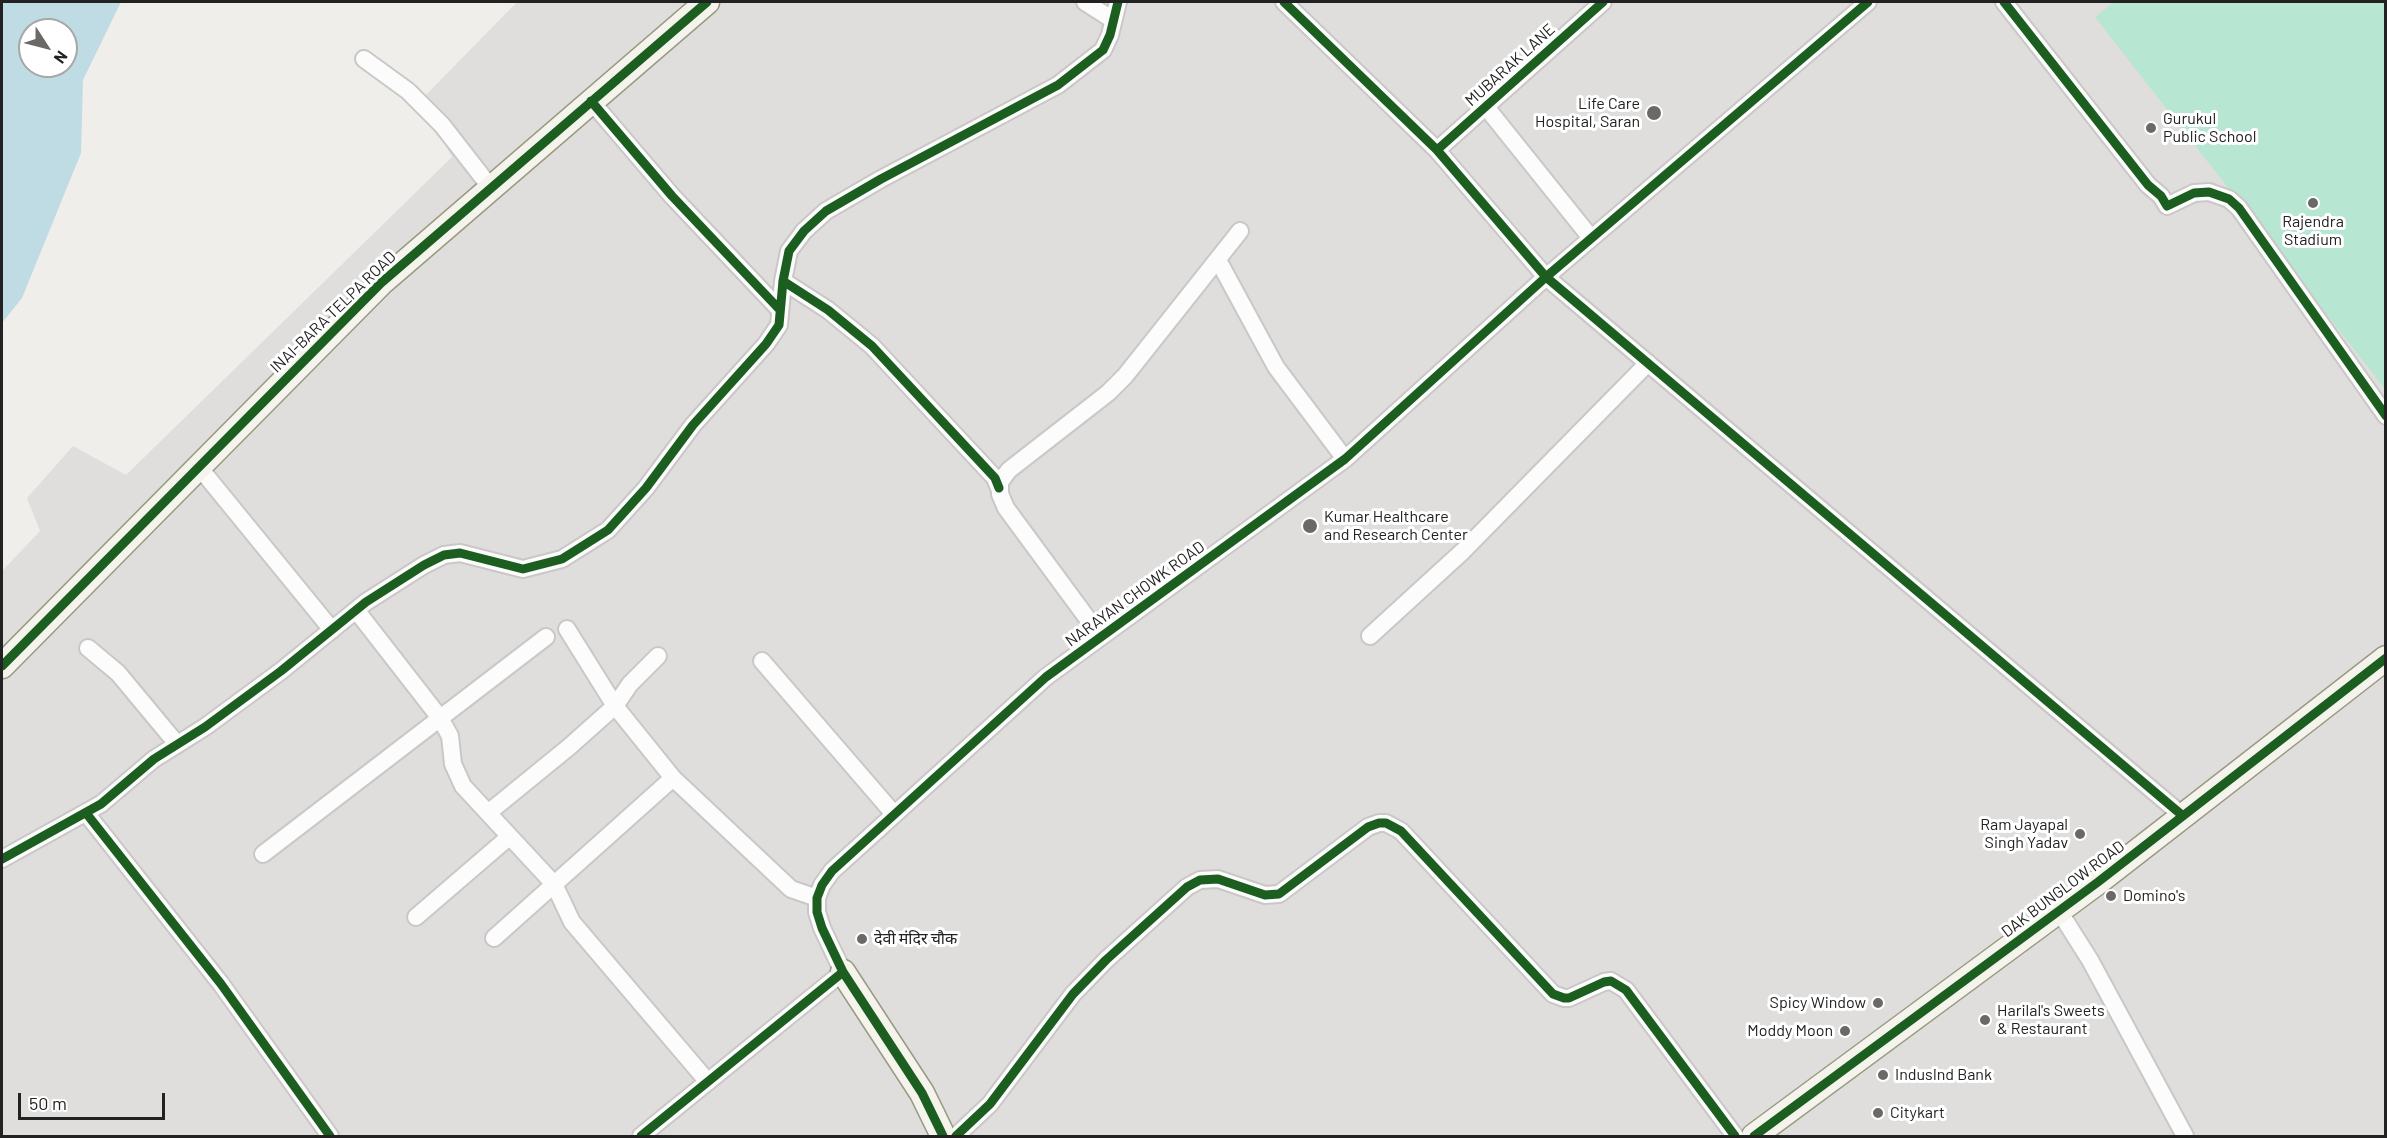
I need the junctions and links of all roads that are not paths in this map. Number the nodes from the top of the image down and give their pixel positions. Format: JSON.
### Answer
{"nodes":[{"id":1,"x":707,"y":2,"type":"edge"},
{"id":2,"x":1085,"y":2,"type":"edge"},
{"id":3,"x":1118,"y":2,"type":"edge"},
{"id":4,"x":1284,"y":2,"type":"edge"},
{"id":5,"x":1603,"y":2,"type":"edge"},
{"id":6,"x":1868,"y":2,"type":"edge"},
{"id":7,"x":2004,"y":2,"type":"edge"},
{"id":8,"x":1113,"y":20,"type":"junction"},
{"id":9,"x":364,"y":59,"type":"dead end"},
{"id":10,"x":591,"y":101,"type":"junction"},
{"id":11,"x":1486,"y":107,"type":"junction"},
{"id":12,"x":1437,"y":150,"type":"junction"},
{"id":13,"x":491,"y":188,"type":"junction"},
{"id":14,"x":1240,"y":231,"type":"dead end"},
{"id":15,"x":1591,"y":238,"type":"junction"},
{"id":16,"x":1218,"y":260,"type":"junction"},
{"id":17,"x":1546,"y":277,"type":"junction"},
{"id":18,"x":783,"y":281,"type":"junction"},
{"id":19,"x":780,"y":310,"type":"junction"},
{"id":20,"x":1648,"y":363,"type":"junction"},
{"id":21,"x":2385,"y":416,"type":"edge"},
{"id":22,"x":1344,"y":459,"type":"junction"},
{"id":23,"x":199,"y":467,"type":"junction"},
{"id":24,"x":999,"y":488,"type":"junction"},
{"id":25,"x":356,"y":610,"type":"junction"},
{"id":26,"x":567,"y":629,"type":"dead end"},
{"id":27,"x":332,"y":630,"type":"junction"},
{"id":28,"x":1370,"y":636,"type":"dead end"},
{"id":29,"x":546,"y":637,"type":"dead end"},
{"id":30,"x":1101,"y":637,"type":"junction"},
{"id":31,"x":88,"y":648,"type":"dead end"},
{"id":32,"x":658,"y":656,"type":"dead end"},
{"id":33,"x":2385,"y":658,"type":"edge"},
{"id":34,"x":762,"y":661,"type":"dead end"},
{"id":35,"x":2,"y":666,"type":"edge"},
{"id":36,"x":615,"y":706,"type":"junction"},
{"id":37,"x":440,"y":718,"type":"junction"},
{"id":38,"x":177,"y":744,"type":"junction"},
{"id":39,"x":673,"y":778,"type":"junction"},
{"id":40,"x":86,"y":813,"type":"junction"},
{"id":41,"x":488,"y":813,"type":"junction"},
{"id":42,"x":894,"y":814,"type":"junction"},
{"id":43,"x":2183,"y":816,"type":"junction"},
{"id":44,"x":509,"y":837,"type":"junction"},
{"id":45,"x":263,"y":854,"type":"dead end"},
{"id":46,"x":2,"y":859,"type":"edge"},
{"id":47,"x":554,"y":884,"type":"junction"},
{"id":48,"x":817,"y":898,"type":"junction"},
{"id":49,"x":2059,"y":911,"type":"junction"},
{"id":50,"x":416,"y":917,"type":"dead end"},
{"id":51,"x":494,"y":938,"type":"dead end"},
{"id":52,"x":843,"y":972,"type":"junction"},
{"id":53,"x":708,"y":1082,"type":"junction"},
{"id":54,"x":330,"y":1137,"type":"edge"},
{"id":55,"x":641,"y":1137,"type":"edge"},
{"id":56,"x":943,"y":1137,"type":"edge"},
{"id":57,"x":956,"y":1137,"type":"edge"},
{"id":58,"x":1736,"y":1137,"type":"edge"},
{"id":59,"x":1754,"y":1137,"type":"edge"},
{"id":60,"x":2185,"y":1137,"type":"edge"}],
"edges":[{"from":1,"to":10,"type":"street","name":"INAI-BARA TELPA ROAD"},
{"from":2,"to":8,"type":"street"},
{"from":3,"to":8,"type":"street"},
{"from":4,"to":12,"type":"street"},
{"from":5,"to":11,"type":"street","name":"MUBARAK LANE"},
{"from":6,"to":15,"type":"street","name":"NARAYAN CHOWK ROAD"},
{"from":7,"to":21,"type":"street"},
{"from":8,"to":18,"type":"street"},
{"from":9,"to":13,"type":"street"},
{"from":10,"to":13,"type":"street","name":"INAI-BARA TELPA ROAD"},
{"from":10,"to":19,"type":"street"},
{"from":11,"to":12,"type":"street","name":"MUBARAK LANE"},
{"from":11,"to":15,"type":"street"},
{"from":12,"to":17,"type":"street"},
{"from":13,"to":23,"type":"street","name":"INAI-BARA TELPA ROAD"},
{"from":14,"to":16,"type":"street"},
{"from":15,"to":17,"type":"street","name":"NARAYAN CHOWK ROAD"},
{"from":16,"to":22,"type":"street"},
{"from":16,"to":24,"type":"street"},
{"from":17,"to":20,"type":"street"},
{"from":17,"to":22,"type":"street","name":"NARAYAN CHOWK ROAD"},
{"from":18,"to":19,"type":"street"},
{"from":18,"to":24,"type":"street"},
{"from":19,"to":25,"type":"street"},
{"from":20,"to":28,"type":"street"},
{"from":20,"to":43,"type":"street"},
{"from":22,"to":30,"type":"street","name":"NARAYAN CHOWK ROAD"},
{"from":23,"to":27,"type":"street"},
{"from":23,"to":35,"type":"street","name":"INAI-BARA TELPA ROAD"},
{"from":24,"to":30,"type":"street"},
{"from":25,"to":27,"type":"street"},
{"from":25,"to":37,"type":"street"},
{"from":26,"to":36,"type":"street"},
{"from":27,"to":38,"type":"street"},
{"from":29,"to":37,"type":"street"},
{"from":30,"to":42,"type":"street","name":"NARAYAN CHOWK ROAD"},
{"from":31,"to":38,"type":"street"},
{"from":32,"to":36,"type":"street"},
{"from":33,"to":43,"type":"street","name":"DAK BUNGLOW ROAD"},
{"from":34,"to":42,"type":"street"},
{"from":36,"to":39,"type":"street"},
{"from":36,"to":41,"type":"street"},
{"from":37,"to":41,"type":"street"},
{"from":37,"to":45,"type":"street"},
{"from":38,"to":40,"type":"street"},
{"from":39,"to":47,"type":"street"},
{"from":39,"to":48,"type":"street"},
{"from":40,"to":46,"type":"street"},
{"from":40,"to":54,"type":"street"},
{"from":41,"to":44,"type":"street"},
{"from":42,"to":48,"type":"street","name":"NARAYAN CHOWK ROAD"},
{"from":43,"to":49,"type":"street","name":"DAK BUNGLOW ROAD"},
{"from":44,"to":47,"type":"street"},
{"from":44,"to":50,"type":"street"},
{"from":47,"to":51,"type":"street"},
{"from":47,"to":53,"type":"street"},
{"from":48,"to":52,"type":"street"},
{"from":49,"to":59,"type":"street","name":"DAK BUNGLOW ROAD"},
{"from":49,"to":60,"type":"street"},
{"from":52,"to":53,"type":"street"},
{"from":52,"to":56,"type":"street"},
{"from":53,"to":55,"type":"street"},
{"from":57,"to":58,"type":"street"}]}
